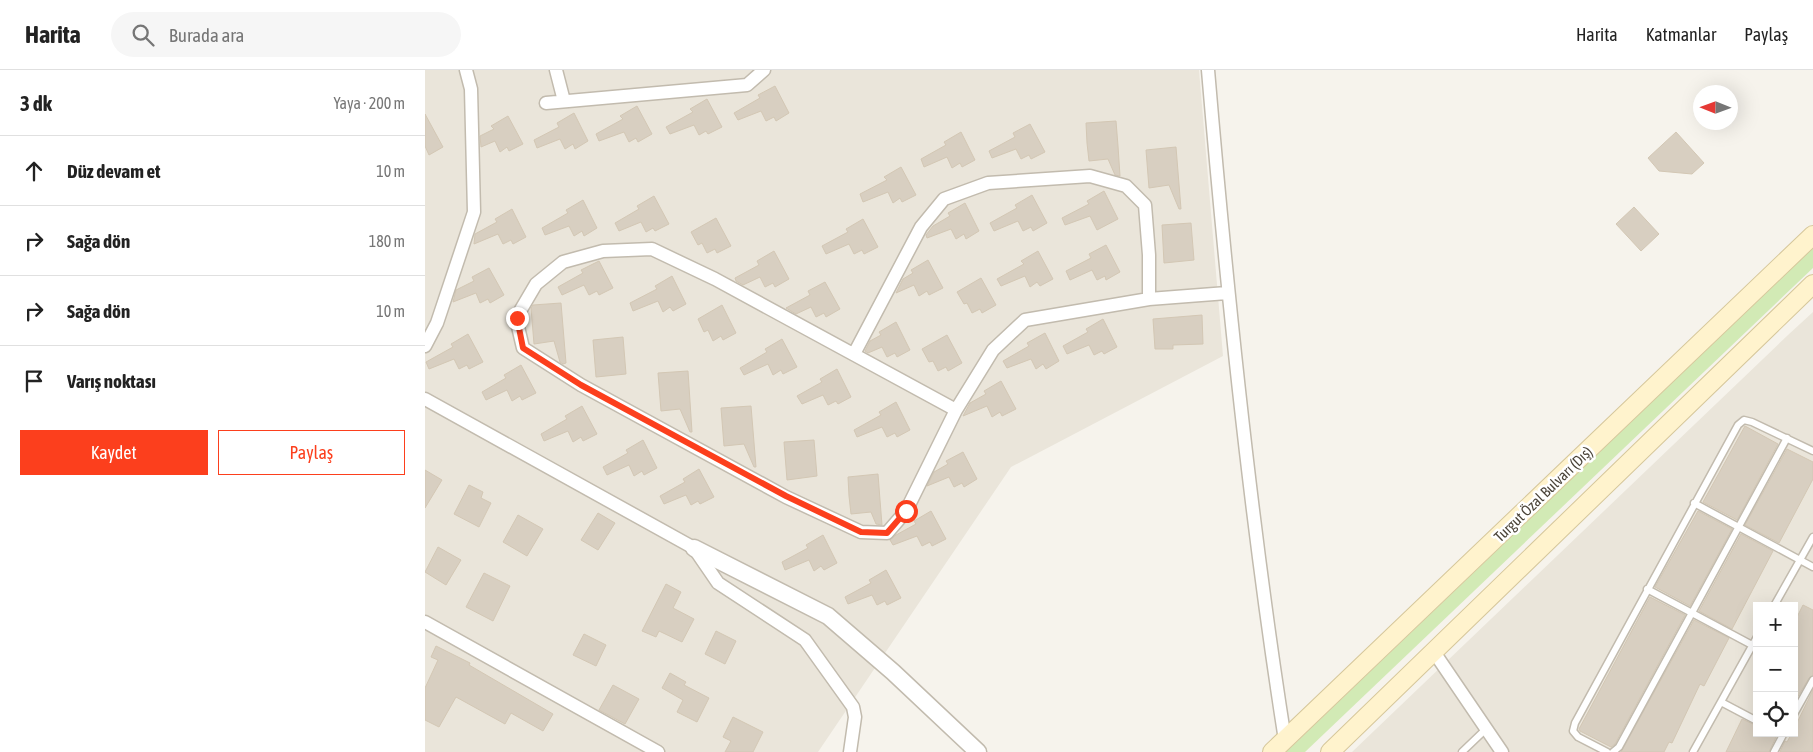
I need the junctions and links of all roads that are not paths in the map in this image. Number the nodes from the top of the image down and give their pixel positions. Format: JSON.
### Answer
{"nodes":[{"id":1,"x":466,"y":70,"type":"edge"},
{"id":2,"x":556,"y":70,"type":"edge"},
{"id":3,"x":764,"y":70,"type":"edge"},
{"id":4,"x":1208,"y":70,"type":"edge"},
{"id":5,"x":564,"y":102,"type":"junction"},
{"id":6,"x":546,"y":103,"type":"dead end"},
{"id":7,"x":1813,"y":235,"type":"edge"},
{"id":8,"x":1813,"y":284,"type":"edge"},
{"id":9,"x":1227,"y":292,"type":"junction"},
{"id":10,"x":1149,"y":299,"type":"junction"},
{"id":11,"x":425,"y":346,"type":"edge"},
{"id":12,"x":854,"y":354,"type":"junction"},
{"id":13,"x":425,"y":399,"type":"edge"},
{"id":14,"x":956,"y":410,"type":"junction"},
{"id":15,"x":1787,"y":438,"type":"junction"},
{"id":16,"x":1813,"y":451,"type":"edge"},
{"id":17,"x":1694,"y":503,"type":"junction"},
{"id":18,"x":1740,"y":527,"type":"junction"},
{"id":19,"x":1813,"y":536,"type":"edge"},
{"id":20,"x":694,"y":548,"type":"junction"},
{"id":21,"x":1800,"y":559,"type":"junction"},
{"id":22,"x":1813,"y":567,"type":"edge"},
{"id":23,"x":1647,"y":589,"type":"junction"},
{"id":24,"x":1776,"y":602,"type":"edge"},
{"id":25,"x":1692,"y":612,"type":"junction"},
{"id":26,"x":425,"y":622,"type":"edge"},
{"id":27,"x":1753,"y":645,"type":"joint"},
{"id":28,"x":1434,"y":652,"type":"junction"},
{"id":29,"x":1813,"y":680,"type":"edge"},
{"id":30,"x":1721,"y":702,"type":"junction"},
{"id":31,"x":1798,"y":707,"type":"edge"},
{"id":32,"x":1753,"y":719,"type":"edge"},
{"id":33,"x":1486,"y":729,"type":"junction"},
{"id":34,"x":1781,"y":737,"type":"edge"},
{"id":35,"x":1278,"y":746,"type":"edge"},
{"id":36,"x":658,"y":752,"type":"edge"},
{"id":37,"x":850,"y":752,"type":"edge"},
{"id":38,"x":978,"y":752,"type":"edge"},
{"id":39,"x":1330,"y":752,"type":"edge"},
{"id":40,"x":1462,"y":752,"type":"edge"},
{"id":41,"x":1502,"y":752,"type":"edge"},
{"id":42,"x":1607,"y":752,"type":"edge"},
{"id":43,"x":1613,"y":752,"type":"edge"},
{"id":44,"x":1693,"y":752,"type":"edge"},
{"id":45,"x":1774,"y":752,"type":"edge"}],
"edges":[{"from":1,"to":11,"type":"street"},
{"from":2,"to":5,"type":"street"},
{"from":3,"to":5,"type":"street"},
{"from":4,"to":9,"type":"street"},
{"from":5,"to":6,"type":"street"},
{"from":7,"to":35,"type":"main road","name":"Turgut Özal Bulvarı (Dış)"},
{"from":8,"to":28,"type":"main road"},
{"from":9,"to":10,"type":"street"},
{"from":9,"to":35,"type":"street"},
{"from":10,"to":12,"type":"street"},
{"from":10,"to":14,"type":"street"},
{"from":12,"to":14,"type":"street"},
{"from":12,"to":14,"type":"street"},
{"from":13,"to":20,"type":"street"},
{"from":15,"to":16,"type":"lane"},
{"from":15,"to":17,"type":"lane"},
{"from":15,"to":18,"type":"lane"},
{"from":17,"to":18,"type":"lane"},
{"from":17,"to":23,"type":"lane"},
{"from":18,"to":21,"type":"lane"},
{"from":18,"to":25,"type":"lane"},
{"from":19,"to":21,"type":"lane"},
{"from":20,"to":37,"type":"street"},
{"from":20,"to":38,"type":"street"},
{"from":21,"to":22,"type":"lane"},
{"from":21,"to":24,"type":"lane"},
{"from":23,"to":25,"type":"lane"},
{"from":23,"to":42,"type":"lane"},
{"from":25,"to":27,"type":"lane"},
{"from":25,"to":43,"type":"lane"},
{"from":26,"to":36,"type":"street"},
{"from":27,"to":30,"type":"lane"},
{"from":28,"to":33,"type":"street"},
{"from":28,"to":39,"type":"main road"},
{"from":29,"to":31,"type":"lane"},
{"from":30,"to":32,"type":"lane"},
{"from":30,"to":44,"type":"lane"},
{"from":33,"to":40,"type":"lane"},
{"from":33,"to":41,"type":"street"},
{"from":34,"to":45,"type":"lane"}]}
